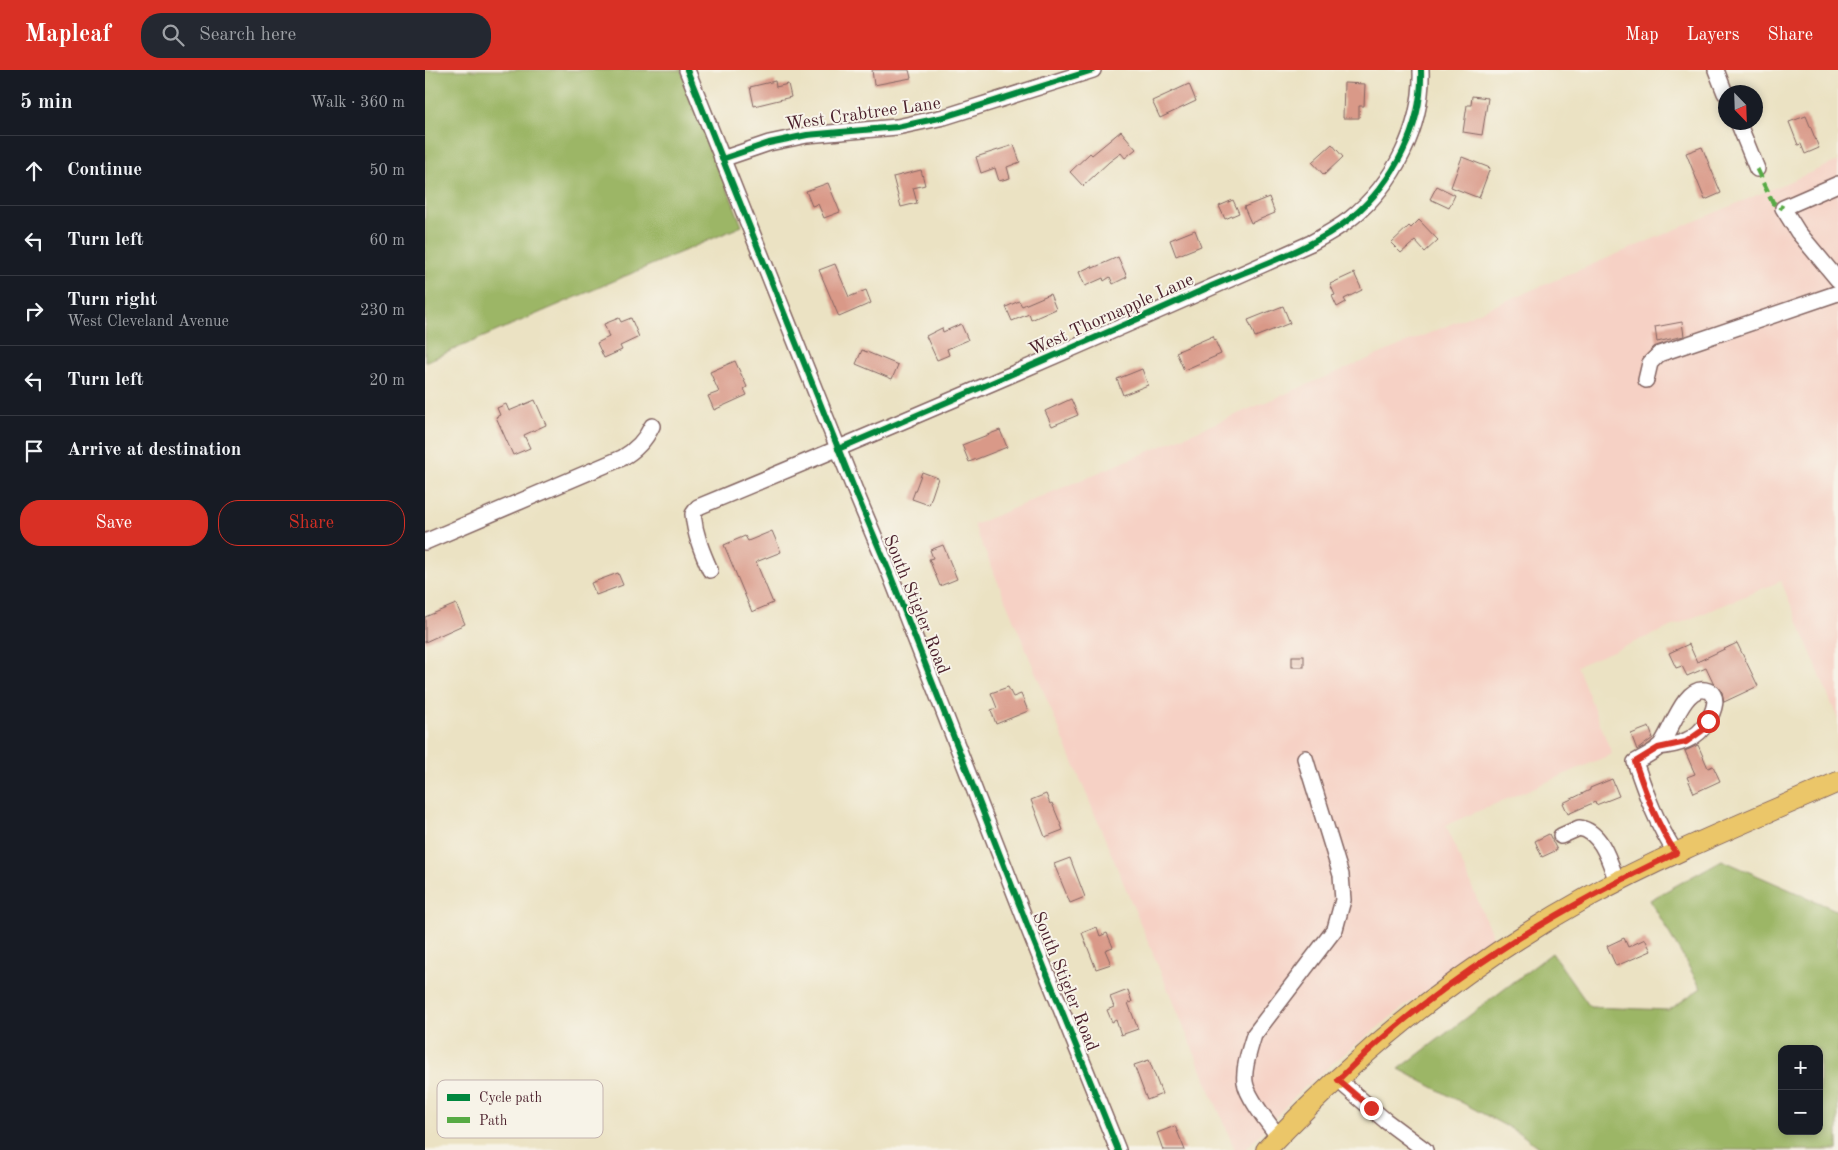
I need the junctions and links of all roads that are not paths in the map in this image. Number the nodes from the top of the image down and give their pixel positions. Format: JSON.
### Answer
{"nodes":[{"id":1,"x":687,"y":70,"type":"edge"},
{"id":2,"x":1093,"y":70,"type":"edge"},
{"id":3,"x":1421,"y":70,"type":"edge"},
{"id":4,"x":1716,"y":70,"type":"edge"},
{"id":5,"x":1722,"y":85,"type":"edge"},
{"id":6,"x":1741,"y":130,"type":"edge"},
{"id":7,"x":722,"y":159,"type":"junction"},
{"id":8,"x":1757,"y":169,"type":"dead end"},
{"id":9,"x":1838,"y":184,"type":"edge"},
{"id":10,"x":1838,"y":280,"type":"edge"},
{"id":11,"x":1838,"y":293,"type":"edge"},
{"id":12,"x":1646,"y":380,"type":"dead end"},
{"id":13,"x":652,"y":426,"type":"dead end"},
{"id":14,"x":838,"y":449,"type":"junction"},
{"id":15,"x":425,"y":542,"type":"edge"},
{"id":16,"x":709,"y":570,"type":"dead end"},
{"id":17,"x":1658,"y":748,"type":"dead end"},
{"id":18,"x":1305,"y":758,"type":"dead end"},
{"id":19,"x":1838,"y":782,"type":"edge"},
{"id":20,"x":1561,"y":836,"type":"dead end"},
{"id":21,"x":1676,"y":853,"type":"junction"},
{"id":22,"x":1617,"y":882,"type":"junction"},
{"id":23,"x":1338,"y":1080,"type":"junction"},
{"id":24,"x":1272,"y":1143,"type":"edge"},
{"id":25,"x":1118,"y":1150,"type":"edge"},
{"id":26,"x":1425,"y":1150,"type":"edge"}],
"edges":[{"from":1,"to":7,"type":"street","name":"South Stigler Road"},
{"from":2,"to":7,"type":"street","name":"West Crabtree Lane"},
{"from":3,"to":14,"type":"street","name":"West Thornapple Lane"},
{"from":4,"to":5,"type":"street"},
{"from":6,"to":8,"type":"street"},
{"from":7,"to":14,"type":"street","name":"South Stigler Road"},
{"from":9,"to":10,"type":"street"},
{"from":11,"to":12,"type":"street"},
{"from":13,"to":15,"type":"street"},
{"from":14,"to":16,"type":"street","name":"West Thornapple Lane"},
{"from":14,"to":25,"type":"street","name":"South Stigler Road"},
{"from":17,"to":21,"type":"street"},
{"from":18,"to":24,"type":"street"},
{"from":19,"to":21,"type":"main road"},
{"from":20,"to":22,"type":"street"},
{"from":21,"to":22,"type":"main road"},
{"from":22,"to":23,"type":"main road"},
{"from":23,"to":24,"type":"main road"},
{"from":23,"to":26,"type":"street"}]}
